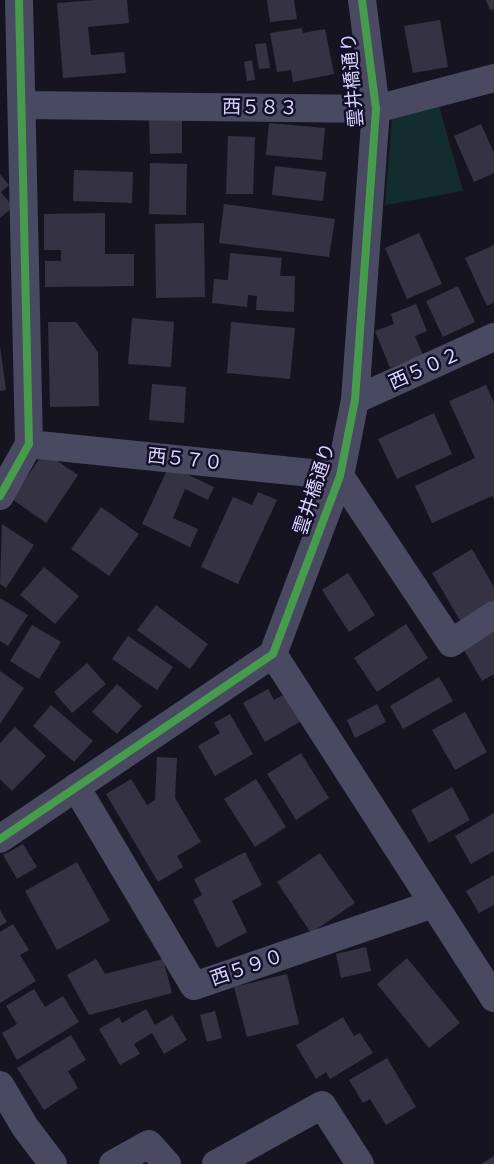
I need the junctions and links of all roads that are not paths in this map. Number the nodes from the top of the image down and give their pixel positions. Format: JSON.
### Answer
{"nodes":[{"id":1,"x":19,"y":0,"type":"edge"},
{"id":2,"x":362,"y":0,"type":"edge"},
{"id":3,"x":494,"y":78,"type":"edge"},
{"id":4,"x":11,"y":101,"type":"edge"},
{"id":5,"x":376,"y":109,"type":"junction"},
{"id":6,"x":494,"y":338,"type":"edge"},
{"id":7,"x":355,"y":400,"type":"junction"},
{"id":8,"x":29,"y":444,"type":"junction"},
{"id":9,"x":340,"y":476,"type":"junction"},
{"id":10,"x":0,"y":496,"type":"edge"},
{"id":11,"x":494,"y":615,"type":"edge"},
{"id":12,"x":274,"y":654,"type":"junction"},
{"id":13,"x":76,"y":787,"type":"junction"},
{"id":14,"x":0,"y":839,"type":"edge"},
{"id":15,"x":433,"y":904,"type":"junction"},
{"id":16,"x":494,"y":998,"type":"edge"},
{"id":17,"x":0,"y":1085,"type":"edge"},
{"id":18,"x":53,"y":1164,"type":"edge"},
{"id":19,"x":113,"y":1164,"type":"edge"},
{"id":20,"x":167,"y":1164,"type":"edge"},
{"id":21,"x":216,"y":1164,"type":"edge"},
{"id":22,"x":360,"y":1164,"type":"edge"}],
"edges":[{"from":1,"to":4,"type":"street"},
{"from":2,"to":5,"type":"street","name":"雲井橋通り"},
{"from":3,"to":5,"type":"street","name":"西５８３"},
{"from":4,"to":5,"type":"street","name":"西５８３"},
{"from":4,"to":8,"type":"street"},
{"from":5,"to":7,"type":"street","name":"雲井橋通り"},
{"from":6,"to":7,"type":"street","name":"西５０２"},
{"from":7,"to":9,"type":"street","name":"雲井橋通り"},
{"from":8,"to":9,"type":"street","name":"西５７０"},
{"from":8,"to":10,"type":"street"},
{"from":9,"to":11,"type":"street"},
{"from":9,"to":12,"type":"street","name":"雲井橋通り"},
{"from":12,"to":13,"type":"street"},
{"from":12,"to":15,"type":"street"},
{"from":13,"to":14,"type":"street"},
{"from":13,"to":15,"type":"street","name":"西５９０"},
{"from":15,"to":16,"type":"street"},
{"from":17,"to":18,"type":"street"},
{"from":19,"to":20,"type":"street"},
{"from":21,"to":22,"type":"street"}]}
